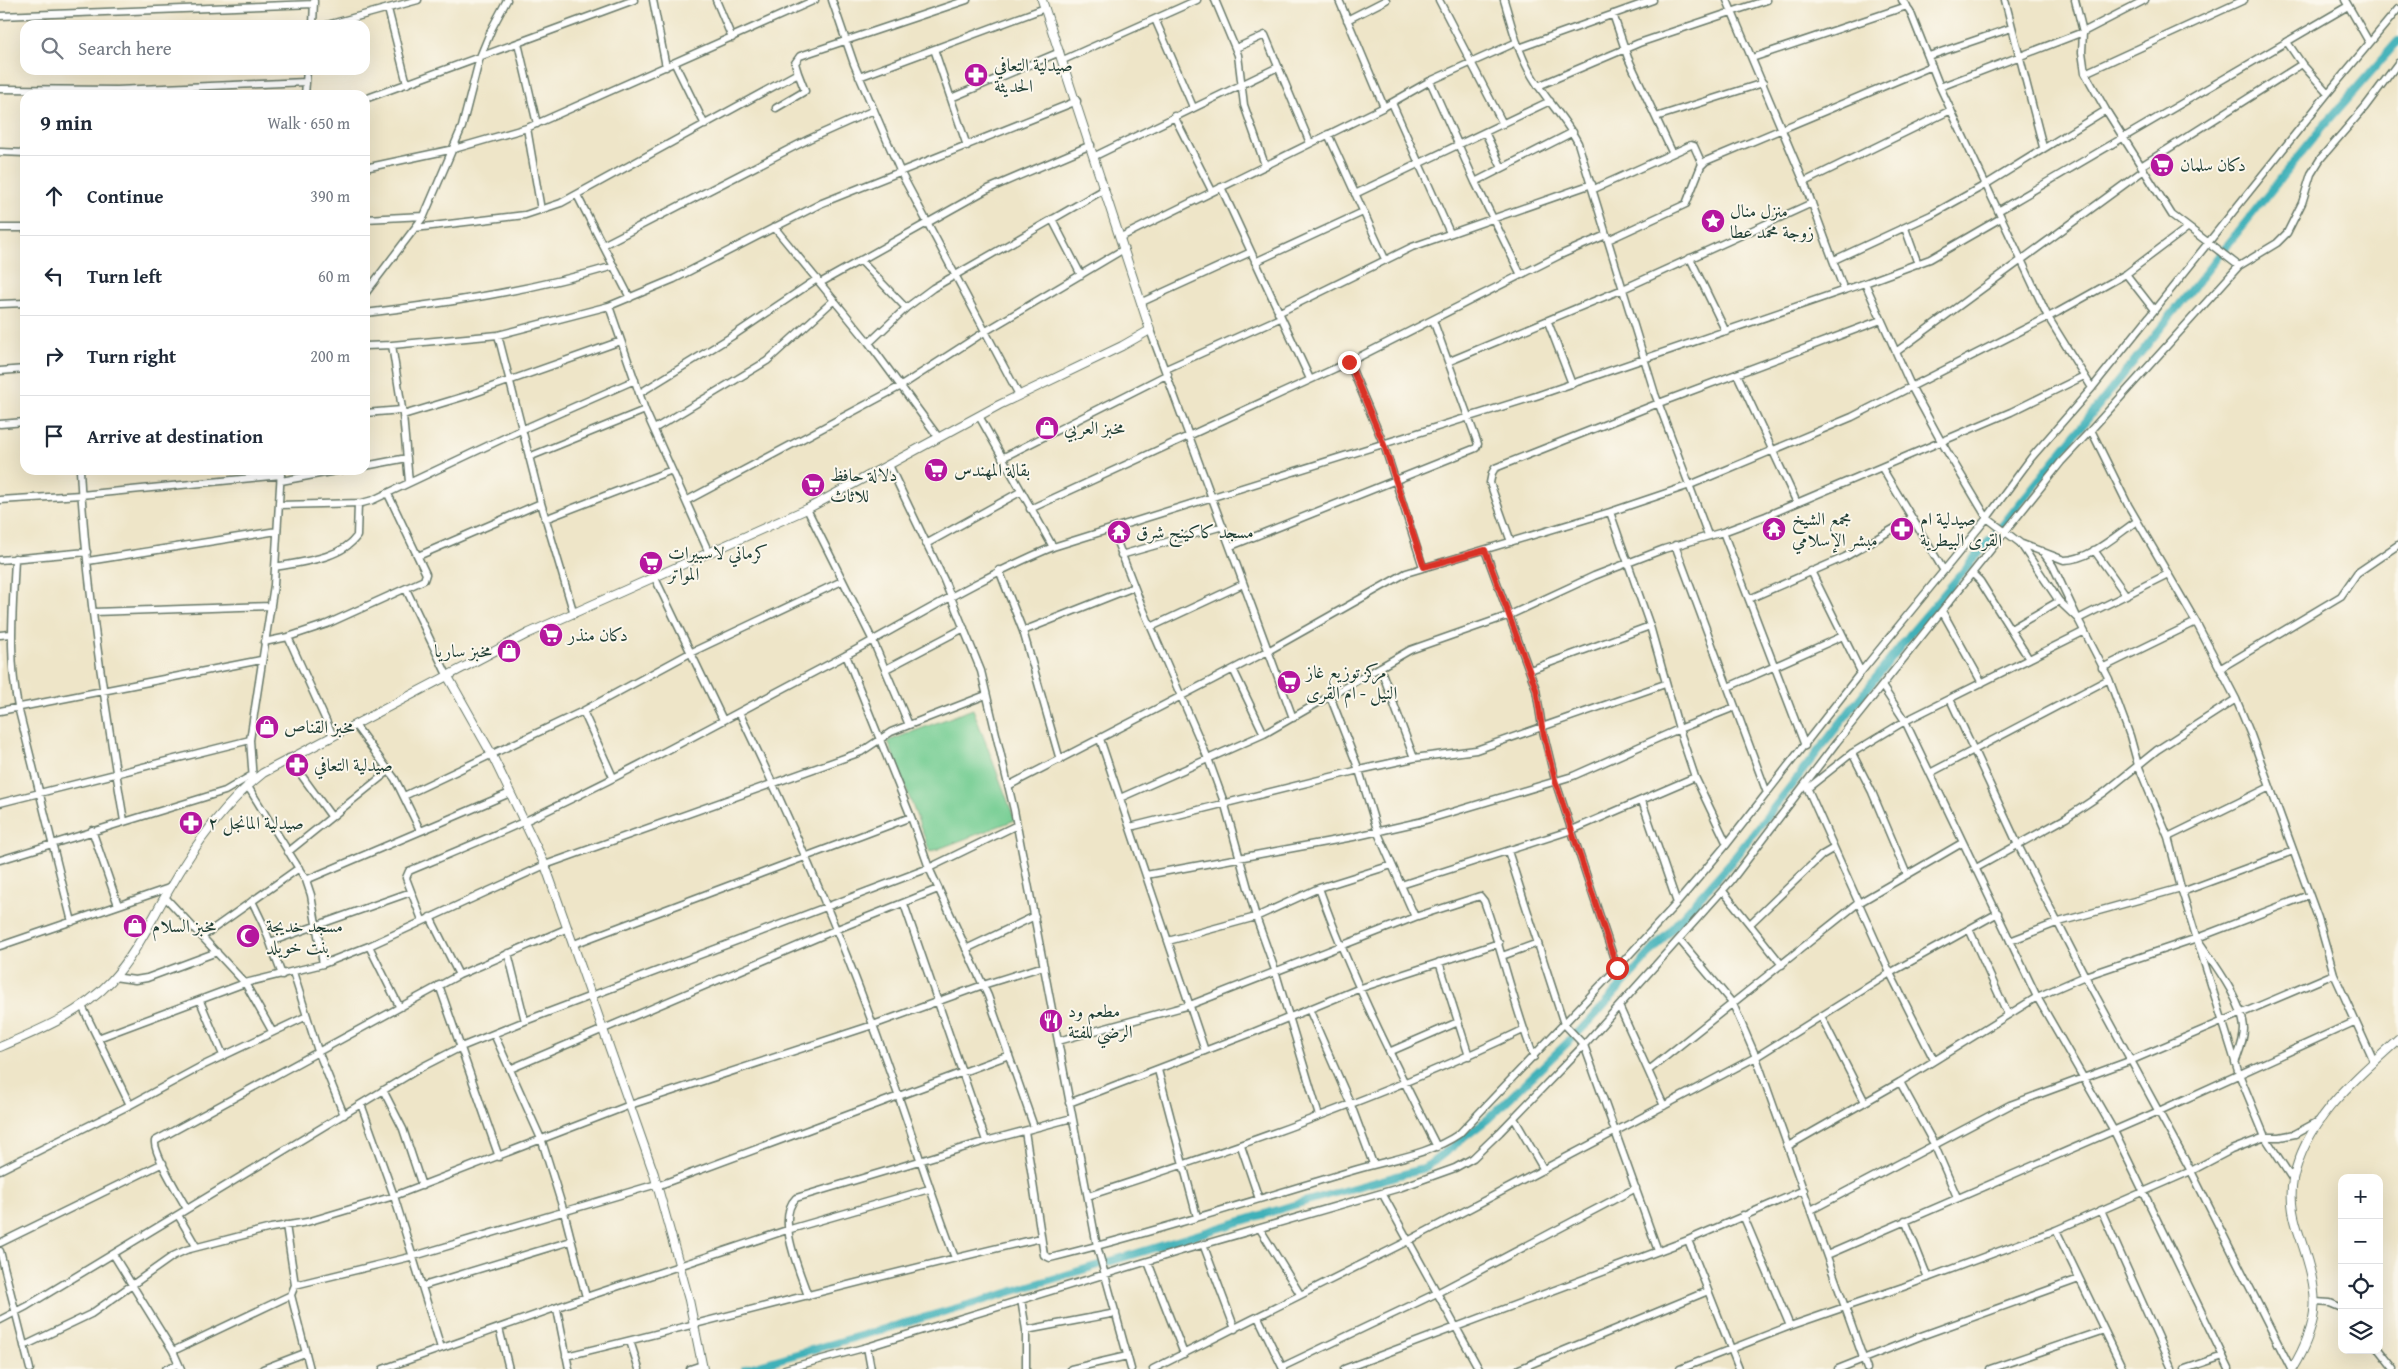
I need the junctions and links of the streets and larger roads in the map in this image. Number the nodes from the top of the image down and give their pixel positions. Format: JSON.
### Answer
{"nodes":[{"id":1,"x":418,"y":0,"type":"edge"},
{"id":2,"x":507,"y":0,"type":"edge"},
{"id":3,"x":634,"y":0,"type":"edge"},
{"id":4,"x":653,"y":0,"type":"edge"},
{"id":5,"x":716,"y":0,"type":"edge"},
{"id":6,"x":815,"y":0,"type":"edge"},
{"id":7,"x":832,"y":0,"type":"edge"},
{"id":8,"x":968,"y":0,"type":"edge"},
{"id":9,"x":1197,"y":0,"type":"edge"},
{"id":10,"x":1215,"y":0,"type":"edge"},
{"id":11,"x":1340,"y":0,"type":"edge"},
{"id":12,"x":1386,"y":0,"type":"edge"},
{"id":13,"x":1439,"y":0,"type":"edge"},
{"id":14,"x":1504,"y":0,"type":"edge"},
{"id":15,"x":1653,"y":0,"type":"edge"},
{"id":16,"x":1727,"y":0,"type":"edge"},
{"id":17,"x":1767,"y":0,"type":"edge"},
{"id":18,"x":1902,"y":0,"type":"edge"},
{"id":19,"x":2005,"y":0,"type":"edge"},
{"id":20,"x":2075,"y":0,"type":"edge"},
{"id":21,"x":2145,"y":0,"type":"edge"},
{"id":22,"x":2244,"y":0,"type":"edge"},
{"id":23,"x":314,"y":2,"type":"edge"},
{"id":24,"x":1641,"y":2,"type":"edge"},
{"id":25,"x":2347,"y":3,"type":"edge"},
{"id":26,"x":1043,"y":4,"type":"edge"},
{"id":27,"x":1907,"y":6,"type":"junction"},
{"id":28,"x":388,"y":8,"type":"junction"},
{"id":29,"x":2398,"y":9,"type":"edge"},
{"id":30,"x":1732,"y":12,"type":"junction"},
{"id":31,"x":1613,"y":14,"type":"junction"},
{"id":32,"x":0,"y":16,"type":"edge"},
{"id":33,"x":1155,"y":19,"type":"junction"},
{"id":34,"x":313,"y":20,"type":"edge"},
{"id":35,"x":345,"y":20,"type":"edge"},
{"id":36,"x":1347,"y":20,"type":"junction"},
{"id":37,"x":2011,"y":28,"type":"junction"},
{"id":38,"x":2083,"y":32,"type":"junction"},
{"id":39,"x":732,"y":38,"type":"junction"},
{"id":40,"x":845,"y":40,"type":"junction"},
{"id":41,"x":2287,"y":42,"type":"junction"},
{"id":42,"x":2369,"y":42,"type":"junction"},
{"id":43,"x":518,"y":43,"type":"junction"},
{"id":44,"x":1518,"y":45,"type":"junction"},
{"id":45,"x":1236,"y":48,"type":"junction"},
{"id":46,"x":934,"y":49,"type":"junction"},
{"id":47,"x":1625,"y":49,"type":"junction"},
{"id":48,"x":1060,"y":52,"type":"junction"},
{"id":49,"x":1929,"y":56,"type":"junction"},
{"id":50,"x":480,"y":57,"type":"junction"},
{"id":51,"x":2019,"y":57,"type":"junction"},
{"id":52,"x":1752,"y":58,"type":"junction"},
{"id":53,"x":1063,"y":60,"type":"junction"},
{"id":54,"x":1473,"y":62,"type":"junction"},
{"id":55,"x":2398,"y":63,"type":"edge"},
{"id":56,"x":675,"y":64,"type":"junction"},
{"id":57,"x":2302,"y":64,"type":"junction"},
{"id":58,"x":1932,"y":66,"type":"junction"},
{"id":59,"x":666,"y":67,"type":"junction"},
{"id":60,"x":1278,"y":67,"type":"junction"},
{"id":61,"x":798,"y":73,"type":"junction"},
{"id":62,"x":2085,"y":73,"type":"junction"},
{"id":63,"x":307,"y":75,"type":"edge"},
{"id":64,"x":859,"y":77,"type":"junction"},
{"id":65,"x":1430,"y":81,"type":"junction"},
{"id":66,"x":306,"y":82,"type":"junction"},
{"id":67,"x":1763,"y":83,"type":"junction"},
{"id":68,"x":407,"y":84,"type":"junction"},
{"id":69,"x":1242,"y":85,"type":"junction"},
{"id":70,"x":1538,"y":86,"type":"junction"},
{"id":71,"x":1940,"y":87,"type":"junction"},
{"id":72,"x":0,"y":89,"type":"edge"},
{"id":73,"x":305,"y":90,"type":"edge"},
{"id":74,"x":2328,"y":93,"type":"junction"},
{"id":75,"x":370,"y":97,"type":"edge"},
{"id":76,"x":951,"y":98,"type":"junction"},
{"id":77,"x":1077,"y":101,"type":"junction"},
{"id":78,"x":1550,"y":101,"type":"junction"},
{"id":79,"x":1392,"y":103,"type":"junction"},
{"id":80,"x":1193,"y":107,"type":"junction"},
{"id":81,"x":1384,"y":107,"type":"junction"},
{"id":82,"x":776,"y":108,"type":"dead end"},
{"id":83,"x":874,"y":110,"type":"junction"},
{"id":84,"x":1951,"y":110,"type":"junction"},
{"id":85,"x":2106,"y":110,"type":"junction"},
{"id":86,"x":1174,"y":116,"type":"junction"},
{"id":87,"x":1656,"y":117,"type":"junction"},
{"id":88,"x":537,"y":124,"type":"junction"},
{"id":89,"x":1503,"y":124,"type":"junction"},
{"id":90,"x":705,"y":125,"type":"junction"},
{"id":91,"x":527,"y":128,"type":"junction"},
{"id":92,"x":1782,"y":128,"type":"junction"},
{"id":93,"x":1485,"y":132,"type":"junction"},
{"id":94,"x":1573,"y":132,"type":"junction"},
{"id":95,"x":1328,"y":134,"type":"junction"},
{"id":96,"x":2125,"y":138,"type":"junction"},
{"id":97,"x":1310,"y":143,"type":"junction"},
{"id":98,"x":1091,"y":145,"type":"junction"},
{"id":99,"x":968,"y":146,"type":"junction"},
{"id":100,"x":1458,"y":146,"type":"junction"},
{"id":101,"x":2043,"y":147,"type":"junction"},
{"id":102,"x":454,"y":149,"type":"junction"},
{"id":103,"x":0,"y":152,"type":"edge"},
{"id":104,"x":1672,"y":152,"type":"junction"},
{"id":105,"x":20,"y":153,"type":"edge"},
{"id":106,"x":1095,"y":156,"type":"junction"},
{"id":107,"x":1265,"y":164,"type":"junction"},
{"id":108,"x":1420,"y":164,"type":"junction"},
{"id":109,"x":1702,"y":164,"type":"junction"},
{"id":110,"x":370,"y":167,"type":"edge"},
{"id":111,"x":1502,"y":168,"type":"junction"},
{"id":112,"x":2142,"y":168,"type":"junction"},
{"id":113,"x":900,"y":173,"type":"junction"},
{"id":114,"x":1475,"y":182,"type":"junction"},
{"id":115,"x":1804,"y":182,"type":"junction"},
{"id":116,"x":1985,"y":185,"type":"junction"},
{"id":117,"x":1221,"y":186,"type":"junction"},
{"id":118,"x":1593,"y":186,"type":"junction"},
{"id":119,"x":1105,"y":189,"type":"junction"},
{"id":120,"x":1212,"y":191,"type":"junction"},
{"id":121,"x":1356,"y":194,"type":"junction"},
{"id":122,"x":577,"y":195,"type":"junction"},
{"id":123,"x":1812,"y":203,"type":"junction"},
{"id":124,"x":541,"y":210,"type":"junction"},
{"id":125,"x":1998,"y":211,"type":"junction"},
{"id":126,"x":1363,"y":212,"type":"junction"},
{"id":127,"x":424,"y":216,"type":"junction"},
{"id":128,"x":1492,"y":218,"type":"junction"},
{"id":129,"x":2001,"y":218,"type":"junction"},
{"id":130,"x":370,"y":219,"type":"edge"},
{"id":131,"x":1052,"y":219,"type":"junction"},
{"id":132,"x":926,"y":222,"type":"junction"},
{"id":133,"x":774,"y":227,"type":"junction"},
{"id":134,"x":0,"y":228,"type":"edge"},
{"id":135,"x":20,"y":228,"type":"edge"},
{"id":136,"x":415,"y":228,"type":"junction"},
{"id":137,"x":1905,"y":228,"type":"junction"},
{"id":138,"x":2187,"y":228,"type":"junction"},
{"id":139,"x":1450,"y":233,"type":"junction"},
{"id":140,"x":1121,"y":237,"type":"junction"},
{"id":141,"x":1607,"y":238,"type":"junction"},
{"id":142,"x":2208,"y":242,"type":"junction"},
{"id":143,"x":603,"y":245,"type":"junction"},
{"id":144,"x":1124,"y":249,"type":"junction"},
{"id":145,"x":1251,"y":252,"type":"junction"},
{"id":146,"x":1690,"y":258,"type":"junction"},
{"id":147,"x":1385,"y":259,"type":"junction"},
{"id":148,"x":860,"y":260,"type":"junction"},
{"id":149,"x":1834,"y":260,"type":"junction"},
{"id":150,"x":2022,"y":261,"type":"junction"},
{"id":151,"x":1255,"y":262,"type":"junction"},
{"id":152,"x":1918,"y":264,"type":"junction"},
{"id":153,"x":614,"y":266,"type":"junction"},
{"id":154,"x":2239,"y":266,"type":"junction"},
{"id":155,"x":1082,"y":274,"type":"junction"},
{"id":156,"x":2126,"y":274,"type":"junction"},
{"id":157,"x":956,"y":275,"type":"junction"},
{"id":158,"x":1521,"y":275,"type":"junction"},
{"id":159,"x":819,"y":281,"type":"junction"},
{"id":160,"x":1865,"y":283,"type":"junction"},
{"id":161,"x":370,"y":284,"type":"edge"},
{"id":162,"x":1623,"y":289,"type":"junction"},
{"id":163,"x":1844,"y":290,"type":"junction"},
{"id":164,"x":630,"y":298,"type":"junction"},
{"id":165,"x":834,"y":300,"type":"junction"},
{"id":166,"x":1142,"y":302,"type":"junction"},
{"id":167,"x":20,"y":303,"type":"edge"},
{"id":168,"x":0,"y":304,"type":"edge"},
{"id":169,"x":609,"y":306,"type":"junction"},
{"id":170,"x":906,"y":308,"type":"junction"},
{"id":171,"x":2154,"y":310,"type":"junction"},
{"id":172,"x":370,"y":312,"type":"edge"},
{"id":173,"x":1279,"y":315,"type":"junction"},
{"id":174,"x":2048,"y":317,"type":"junction"},
{"id":175,"x":1433,"y":320,"type":"junction"},
{"id":176,"x":1881,"y":320,"type":"junction"},
{"id":177,"x":1548,"y":322,"type":"junction"},
{"id":178,"x":1150,"y":330,"type":"junction"},
{"id":179,"x":986,"y":331,"type":"junction"},
{"id":180,"x":1726,"y":332,"type":"junction"},
{"id":181,"x":498,"y":335,"type":"junction"},
{"id":182,"x":621,"y":342,"type":"junction"},
{"id":183,"x":869,"y":343,"type":"junction"},
{"id":184,"x":392,"y":345,"type":"junction"},
{"id":185,"x":370,"y":346,"type":"edge"},
{"id":186,"x":1896,"y":352,"type":"junction"},
{"id":187,"x":1645,"y":359,"type":"junction"},
{"id":188,"x":1450,"y":361,"type":"junction"},
{"id":189,"x":1349,"y":362,"type":"junction"},
{"id":190,"x":20,"y":369,"type":"edge"},
{"id":191,"x":0,"y":371,"type":"edge"},
{"id":192,"x":1167,"y":372,"type":"junction"},
{"id":193,"x":1737,"y":374,"type":"junction"},
{"id":194,"x":2084,"y":376,"type":"junction"},
{"id":195,"x":1310,"y":379,"type":"junction"},
{"id":196,"x":635,"y":380,"type":"junction"},
{"id":197,"x":510,"y":381,"type":"junction"},
{"id":198,"x":1572,"y":384,"type":"junction"},
{"id":199,"x":901,"y":386,"type":"junction"},
{"id":200,"x":1912,"y":388,"type":"junction"},
{"id":201,"x":2092,"y":388,"type":"junction"},
{"id":202,"x":640,"y":393,"type":"junction"},
{"id":203,"x":1019,"y":395,"type":"junction"},
{"id":204,"x":1659,"y":403,"type":"junction"},
{"id":205,"x":646,"y":410,"type":"junction"},
{"id":206,"x":402,"y":412,"type":"junction"},
{"id":207,"x":370,"y":413,"type":"edge"},
{"id":208,"x":979,"y":416,"type":"junction"},
{"id":209,"x":1468,"y":417,"type":"junction"},
{"id":210,"x":20,"y":422,"type":"edge"},
{"id":211,"x":0,"y":424,"type":"edge"},
{"id":212,"x":654,"y":429,"type":"junction"},
{"id":213,"x":521,"y":430,"type":"junction"},
{"id":214,"x":2091,"y":430,"type":"junction"},
{"id":215,"x":1190,"y":434,"type":"junction"},
{"id":216,"x":939,"y":438,"type":"junction"},
{"id":217,"x":1942,"y":442,"type":"junction"},
{"id":218,"x":1384,"y":445,"type":"junction"},
{"id":219,"x":1774,"y":451,"type":"junction"},
{"id":220,"x":529,"y":457,"type":"junction"},
{"id":221,"x":407,"y":458,"type":"junction"},
{"id":222,"x":1002,"y":458,"type":"junction"},
{"id":223,"x":370,"y":465,"type":"edge"},
{"id":224,"x":889,"y":465,"type":"junction"},
{"id":225,"x":1882,"y":468,"type":"junction"},
{"id":226,"x":672,"y":470,"type":"junction"},
{"id":227,"x":80,"y":475,"type":"edge"},
{"id":228,"x":281,"y":475,"type":"edge"},
{"id":229,"x":409,"y":482,"type":"junction"},
{"id":230,"x":1396,"y":482,"type":"junction"},
{"id":231,"x":1690,"y":485,"type":"junction"},
{"id":232,"x":1020,"y":492,"type":"junction"},
{"id":233,"x":388,"y":494,"type":"junction"},
{"id":234,"x":81,"y":495,"type":"junction"},
{"id":235,"x":1213,"y":498,"type":"junction"},
{"id":236,"x":0,"y":500,"type":"edge"},
{"id":237,"x":686,"y":501,"type":"junction"},
{"id":238,"x":358,"y":503,"type":"junction"},
{"id":239,"x":540,"y":503,"type":"junction"},
{"id":240,"x":1796,"y":503,"type":"junction"},
{"id":241,"x":279,"y":505,"type":"junction"},
{"id":242,"x":807,"y":509,"type":"junction"},
{"id":243,"x":1030,"y":509,"type":"junction"},
{"id":244,"x":1610,"y":512,"type":"junction"},
{"id":245,"x":1912,"y":518,"type":"junction"},
{"id":246,"x":545,"y":519,"type":"junction"},
{"id":247,"x":1989,"y":519,"type":"junction"},
{"id":248,"x":2137,"y":521,"type":"junction"},
{"id":249,"x":1223,"y":526,"type":"junction"},
{"id":250,"x":1112,"y":529,"type":"junction"},
{"id":251,"x":277,"y":531,"type":"junction"},
{"id":252,"x":1723,"y":532,"type":"junction"},
{"id":253,"x":2004,"y":533,"type":"junction"},
{"id":254,"x":1708,"y":535,"type":"junction"},
{"id":255,"x":1511,"y":542,"type":"junction"},
{"id":256,"x":2020,"y":543,"type":"junction"},
{"id":257,"x":926,"y":544,"type":"junction"},
{"id":258,"x":1675,"y":545,"type":"junction"},
{"id":259,"x":2398,"y":545,"type":"edge"},
{"id":260,"x":1231,"y":546,"type":"junction"},
{"id":261,"x":1053,"y":547,"type":"junction"},
{"id":262,"x":1485,"y":550,"type":"junction"},
{"id":263,"x":2094,"y":550,"type":"junction"},
{"id":264,"x":2042,"y":551,"type":"junction"},
{"id":265,"x":87,"y":552,"type":"junction"},
{"id":266,"x":709,"y":552,"type":"junction"},
{"id":267,"x":1121,"y":555,"type":"junction"},
{"id":268,"x":418,"y":556,"type":"junction"},
{"id":269,"x":15,"y":558,"type":"junction"},
{"id":270,"x":0,"y":560,"type":"edge"},
{"id":271,"x":88,"y":561,"type":"junction"},
{"id":272,"x":1628,"y":563,"type":"junction"},
{"id":273,"x":275,"y":567,"type":"junction"},
{"id":274,"x":1424,"y":567,"type":"junction"},
{"id":275,"x":999,"y":570,"type":"junction"},
{"id":276,"x":1811,"y":571,"type":"junction"},
{"id":277,"x":1944,"y":571,"type":"junction"},
{"id":278,"x":1972,"y":573,"type":"junction"},
{"id":279,"x":2168,"y":574,"type":"junction"},
{"id":280,"x":654,"y":576,"type":"junction"},
{"id":281,"x":842,"y":580,"type":"junction"},
{"id":282,"x":1244,"y":584,"type":"junction"},
{"id":283,"x":1134,"y":587,"type":"junction"},
{"id":284,"x":406,"y":589,"type":"junction"},
{"id":285,"x":2126,"y":595,"type":"junction"},
{"id":286,"x":951,"y":597,"type":"junction"},
{"id":287,"x":1749,"y":599,"type":"junction"},
{"id":288,"x":2059,"y":601,"type":"junction"},
{"id":289,"x":271,"y":606,"type":"junction"},
{"id":290,"x":1942,"y":611,"type":"junction"},
{"id":291,"x":94,"y":612,"type":"junction"},
{"id":292,"x":574,"y":614,"type":"junction"},
{"id":293,"x":1510,"y":615,"type":"junction"},
{"id":294,"x":2078,"y":619,"type":"junction"},
{"id":295,"x":2196,"y":622,"type":"junction"},
{"id":296,"x":1650,"y":626,"type":"junction"},
{"id":297,"x":1151,"y":627,"type":"junction"},
{"id":298,"x":964,"y":628,"type":"junction"},
{"id":299,"x":2011,"y":630,"type":"junction"},
{"id":300,"x":1023,"y":631,"type":"junction"},
{"id":301,"x":2083,"y":632,"type":"junction"},
{"id":302,"x":10,"y":634,"type":"junction"},
{"id":303,"x":0,"y":635,"type":"edge"},
{"id":304,"x":1844,"y":636,"type":"junction"},
{"id":305,"x":288,"y":637,"type":"junction"},
{"id":306,"x":872,"y":641,"type":"junction"},
{"id":307,"x":264,"y":642,"type":"junction"},
{"id":308,"x":1268,"y":651,"type":"junction"},
{"id":309,"x":690,"y":653,"type":"junction"},
{"id":310,"x":846,"y":655,"type":"junction"},
{"id":311,"x":2030,"y":659,"type":"junction"},
{"id":312,"x":261,"y":660,"type":"junction"},
{"id":313,"x":1774,"y":666,"type":"junction"},
{"id":314,"x":1380,"y":667,"type":"junction"},
{"id":315,"x":2102,"y":668,"type":"junction"},
{"id":316,"x":2221,"y":668,"type":"junction"},
{"id":317,"x":886,"y":669,"type":"junction"},
{"id":318,"x":1233,"y":669,"type":"junction"},
{"id":319,"x":1530,"y":670,"type":"junction"},
{"id":320,"x":1861,"y":672,"type":"junction"},
{"id":321,"x":448,"y":675,"type":"junction"},
{"id":322,"x":2109,"y":679,"type":"junction"},
{"id":323,"x":1982,"y":683,"type":"junction"},
{"id":324,"x":1666,"y":684,"type":"junction"},
{"id":325,"x":1882,"y":686,"type":"junction"},
{"id":326,"x":1728,"y":687,"type":"junction"},
{"id":327,"x":104,"y":691,"type":"junction"},
{"id":328,"x":986,"y":695,"type":"junction"},
{"id":329,"x":1181,"y":696,"type":"junction"},
{"id":330,"x":1330,"y":696,"type":"junction"},
{"id":331,"x":1950,"y":699,"type":"junction"},
{"id":332,"x":2236,"y":699,"type":"junction"},
{"id":333,"x":18,"y":707,"type":"junction"},
{"id":334,"x":1735,"y":707,"type":"junction"},
{"id":335,"x":0,"y":710,"type":"edge"},
{"id":336,"x":583,"y":711,"type":"junction"},
{"id":337,"x":739,"y":712,"type":"junction"},
{"id":338,"x":1293,"y":718,"type":"junction"},
{"id":339,"x":723,"y":720,"type":"junction"},
{"id":340,"x":1905,"y":721,"type":"junction"},
{"id":341,"x":355,"y":725,"type":"junction"},
{"id":342,"x":909,"y":725,"type":"junction"},
{"id":343,"x":1542,"y":727,"type":"junction"},
{"id":344,"x":1679,"y":729,"type":"junction"},
{"id":345,"x":1264,"y":734,"type":"junction"},
{"id":346,"x":333,"y":736,"type":"junction"},
{"id":347,"x":879,"y":739,"type":"junction"},
{"id":348,"x":1100,"y":739,"type":"junction"},
{"id":349,"x":250,"y":740,"type":"junction"},
{"id":350,"x":1805,"y":746,"type":"junction"},
{"id":351,"x":1975,"y":750,"type":"junction"},
{"id":352,"x":491,"y":753,"type":"junction"},
{"id":353,"x":1852,"y":753,"type":"junction"},
{"id":354,"x":289,"y":758,"type":"junction"},
{"id":355,"x":1414,"y":758,"type":"junction"},
{"id":356,"x":1060,"y":760,"type":"junction"},
{"id":357,"x":1209,"y":760,"type":"junction"},
{"id":358,"x":2138,"y":765,"type":"junction"},
{"id":359,"x":390,"y":770,"type":"junction"},
{"id":360,"x":1359,"y":770,"type":"junction"},
{"id":361,"x":116,"y":772,"type":"junction"},
{"id":362,"x":1930,"y":772,"type":"junction"},
{"id":363,"x":613,"y":777,"type":"junction"},
{"id":364,"x":1695,"y":777,"type":"junction"},
{"id":365,"x":251,"y":780,"type":"junction"},
{"id":366,"x":1555,"y":780,"type":"junction"},
{"id":367,"x":774,"y":785,"type":"junction"},
{"id":368,"x":1008,"y":786,"type":"junction"},
{"id":369,"x":1807,"y":786,"type":"junction"},
{"id":370,"x":2270,"y":786,"type":"junction"},
{"id":371,"x":510,"y":793,"type":"junction"},
{"id":372,"x":1767,"y":793,"type":"junction"},
{"id":373,"x":40,"y":794,"type":"junction"},
{"id":374,"x":404,"y":796,"type":"junction"},
{"id":375,"x":1120,"y":798,"type":"junction"},
{"id":376,"x":1642,"y":801,"type":"junction"},
{"id":377,"x":0,"y":803,"type":"edge"},
{"id":378,"x":1225,"y":805,"type":"junction"},
{"id":379,"x":331,"y":816,"type":"junction"},
{"id":380,"x":911,"y":817,"type":"junction"},
{"id":381,"x":124,"y":821,"type":"junction"},
{"id":382,"x":524,"y":821,"type":"junction"},
{"id":383,"x":1017,"y":825,"type":"junction"},
{"id":384,"x":1130,"y":828,"type":"junction"},
{"id":385,"x":92,"y":830,"type":"junction"},
{"id":386,"x":420,"y":830,"type":"junction"},
{"id":387,"x":1572,"y":830,"type":"junction"},
{"id":388,"x":1378,"y":832,"type":"junction"},
{"id":389,"x":2168,"y":837,"type":"junction"},
{"id":390,"x":53,"y":843,"type":"junction"},
{"id":391,"x":1962,"y":843,"type":"junction"},
{"id":392,"x":1727,"y":844,"type":"junction"},
{"id":393,"x":2018,"y":845,"type":"junction"},
{"id":394,"x":1834,"y":848,"type":"junction"},
{"id":395,"x":2293,"y":850,"type":"junction"},
{"id":396,"x":1508,"y":851,"type":"junction"},
{"id":397,"x":288,"y":852,"type":"junction"},
{"id":398,"x":806,"y":857,"type":"junction"},
{"id":399,"x":1238,"y":857,"type":"junction"},
{"id":400,"x":0,"y":860,"type":"edge"},
{"id":401,"x":545,"y":865,"type":"junction"},
{"id":402,"x":1392,"y":865,"type":"junction"},
{"id":403,"x":299,"y":868,"type":"junction"},
{"id":404,"x":929,"y":868,"type":"junction"},
{"id":405,"x":1976,"y":868,"type":"junction"},
{"id":406,"x":1146,"y":875,"type":"junction"},
{"id":407,"x":1907,"y":875,"type":"junction"},
{"id":408,"x":306,"y":880,"type":"junction"},
{"id":409,"x":1401,"y":885,"type":"junction"},
{"id":410,"x":170,"y":888,"type":"junction"},
{"id":411,"x":1319,"y":888,"type":"junction"},
{"id":412,"x":938,"y":889,"type":"junction"},
{"id":413,"x":2182,"y":890,"type":"junction"},
{"id":414,"x":1723,"y":891,"type":"junction"},
{"id":415,"x":411,"y":892,"type":"junction"},
{"id":416,"x":2309,"y":895,"type":"junction"},
{"id":417,"x":165,"y":896,"type":"junction"},
{"id":418,"x":252,"y":901,"type":"junction"},
{"id":419,"x":1677,"y":903,"type":"junction"},
{"id":420,"x":904,"y":904,"type":"junction"},
{"id":421,"x":1858,"y":904,"type":"junction"},
{"id":422,"x":118,"y":906,"type":"junction"},
{"id":423,"x":827,"y":908,"type":"junction"},
{"id":424,"x":1998,"y":913,"type":"junction"},
{"id":425,"x":1034,"y":916,"type":"junction"},
{"id":426,"x":430,"y":917,"type":"junction"},
{"id":427,"x":1256,"y":917,"type":"junction"},
{"id":428,"x":1415,"y":917,"type":"junction"},
{"id":429,"x":422,"y":920,"type":"junction"},
{"id":430,"x":72,"y":922,"type":"junction"},
{"id":431,"x":2059,"y":922,"type":"junction"},
{"id":432,"x":1750,"y":924,"type":"junction"},
{"id":433,"x":317,"y":927,"type":"junction"},
{"id":434,"x":568,"y":928,"type":"junction"},
{"id":435,"x":1969,"y":929,"type":"junction"},
{"id":436,"x":835,"y":930,"type":"junction"},
{"id":437,"x":203,"y":936,"type":"junction"},
{"id":438,"x":2197,"y":938,"type":"junction"},
{"id":439,"x":1679,"y":939,"type":"junction"},
{"id":440,"x":1168,"y":941,"type":"junction"},
{"id":441,"x":2010,"y":941,"type":"junction"},
{"id":442,"x":270,"y":942,"type":"junction"},
{"id":443,"x":1499,"y":943,"type":"junction"},
{"id":444,"x":1538,"y":943,"type":"junction"},
{"id":445,"x":574,"y":944,"type":"junction"},
{"id":446,"x":0,"y":946,"type":"edge"},
{"id":447,"x":369,"y":946,"type":"junction"},
{"id":448,"x":1340,"y":946,"type":"junction"},
{"id":449,"x":966,"y":949,"type":"junction"},
{"id":450,"x":217,"y":952,"type":"junction"},
{"id":451,"x":508,"y":953,"type":"junction"},
{"id":452,"x":1502,"y":956,"type":"junction"},
{"id":453,"x":1439,"y":962,"type":"junction"},
{"id":454,"x":323,"y":964,"type":"junction"},
{"id":455,"x":1782,"y":964,"type":"junction"},
{"id":456,"x":1044,"y":966,"type":"junction"},
{"id":457,"x":1617,"y":968,"type":"junction"},
{"id":458,"x":1275,"y":970,"type":"junction"},
{"id":459,"x":293,"y":972,"type":"junction"},
{"id":460,"x":1890,"y":973,"type":"junction"},
{"id":461,"x":2334,"y":974,"type":"junction"},
{"id":462,"x":282,"y":975,"type":"junction"},
{"id":463,"x":459,"y":975,"type":"junction"},
{"id":464,"x":2085,"y":976,"type":"junction"},
{"id":465,"x":114,"y":977,"type":"junction"},
{"id":466,"x":246,"y":983,"type":"junction"},
{"id":467,"x":439,"y":985,"type":"junction"},
{"id":468,"x":983,"y":985,"type":"junction"},
{"id":469,"x":1358,"y":989,"type":"junction"},
{"id":470,"x":591,"y":996,"type":"junction"},
{"id":471,"x":2037,"y":997,"type":"junction"},
{"id":472,"x":938,"y":1001,"type":"junction"},
{"id":473,"x":200,"y":1002,"type":"junction"},
{"id":474,"x":1190,"y":1004,"type":"junction"},
{"id":475,"x":1733,"y":1004,"type":"junction"},
{"id":476,"x":82,"y":1006,"type":"junction"},
{"id":477,"x":399,"y":1006,"type":"junction"},
{"id":478,"x":1619,"y":1006,"type":"junction"},
{"id":479,"x":1309,"y":1009,"type":"junction"},
{"id":480,"x":2008,"y":1015,"type":"junction"},
{"id":481,"x":307,"y":1016,"type":"junction"},
{"id":482,"x":1820,"y":1016,"type":"junction"},
{"id":483,"x":2241,"y":1016,"type":"junction"},
{"id":484,"x":1290,"y":1017,"type":"junction"},
{"id":485,"x":525,"y":1021,"type":"junction"},
{"id":486,"x":2222,"y":1021,"type":"junction"},
{"id":487,"x":1458,"y":1022,"type":"junction"},
{"id":488,"x":2354,"y":1022,"type":"junction"},
{"id":489,"x":1564,"y":1024,"type":"junction"},
{"id":490,"x":874,"y":1025,"type":"junction"},
{"id":491,"x":1523,"y":1030,"type":"junction"},
{"id":492,"x":272,"y":1031,"type":"junction"},
{"id":493,"x":602,"y":1031,"type":"junction"},
{"id":494,"x":494,"y":1034,"type":"junction"},
{"id":495,"x":98,"y":1038,"type":"junction"},
{"id":496,"x":2398,"y":1040,"type":"edge"},
{"id":497,"x":1058,"y":1041,"type":"junction"},
{"id":498,"x":0,"y":1046,"type":"edge"},
{"id":499,"x":1584,"y":1046,"type":"junction"},
{"id":500,"x":461,"y":1047,"type":"junction"},
{"id":501,"x":318,"y":1051,"type":"junction"},
{"id":502,"x":1205,"y":1051,"type":"junction"},
{"id":503,"x":1389,"y":1052,"type":"junction"},
{"id":504,"x":223,"y":1055,"type":"junction"},
{"id":505,"x":1009,"y":1055,"type":"junction"},
{"id":506,"x":1469,"y":1056,"type":"junction"},
{"id":507,"x":1534,"y":1057,"type":"junction"},
{"id":508,"x":1756,"y":1057,"type":"junction"},
{"id":509,"x":1934,"y":1060,"type":"junction"},
{"id":510,"x":2132,"y":1060,"type":"junction"},
{"id":511,"x":2374,"y":1062,"type":"junction"},
{"id":512,"x":2235,"y":1063,"type":"junction"},
{"id":513,"x":510,"y":1069,"type":"junction"},
{"id":514,"x":1158,"y":1070,"type":"junction"},
{"id":515,"x":1649,"y":1070,"type":"junction"},
{"id":516,"x":964,"y":1073,"type":"junction"},
{"id":517,"x":2239,"y":1074,"type":"junction"},
{"id":518,"x":2082,"y":1077,"type":"junction"},
{"id":519,"x":1900,"y":1082,"type":"junction"},
{"id":520,"x":1405,"y":1084,"type":"junction"},
{"id":521,"x":383,"y":1090,"type":"junction"},
{"id":522,"x":898,"y":1095,"type":"junction"},
{"id":523,"x":1865,"y":1102,"type":"junction"},
{"id":524,"x":1069,"y":1103,"type":"junction"},
{"id":525,"x":361,"y":1104,"type":"junction"},
{"id":526,"x":130,"y":1105,"type":"junction"},
{"id":527,"x":630,"y":1105,"type":"junction"},
{"id":528,"x":1351,"y":1105,"type":"junction"},
{"id":529,"x":1664,"y":1106,"type":"junction"},
{"id":530,"x":2159,"y":1111,"type":"junction"},
{"id":531,"x":344,"y":1115,"type":"junction"},
{"id":532,"x":1319,"y":1116,"type":"junction"},
{"id":533,"x":1072,"y":1118,"type":"junction"},
{"id":534,"x":1514,"y":1118,"type":"junction"},
{"id":535,"x":2320,"y":1120,"type":"junction"},
{"id":536,"x":1034,"y":1127,"type":"junction"},
{"id":537,"x":1025,"y":1131,"type":"junction"},
{"id":538,"x":2114,"y":1131,"type":"junction"},
{"id":539,"x":1615,"y":1132,"type":"junction"},
{"id":540,"x":2265,"y":1137,"type":"junction"},
{"id":541,"x":542,"y":1141,"type":"junction"},
{"id":542,"x":986,"y":1141,"type":"junction"},
{"id":543,"x":1934,"y":1144,"type":"junction"},
{"id":544,"x":1241,"y":1146,"type":"junction"},
{"id":545,"x":1788,"y":1146,"type":"junction"},
{"id":546,"x":1437,"y":1147,"type":"junction"},
{"id":547,"x":499,"y":1157,"type":"junction"},
{"id":548,"x":920,"y":1161,"type":"junction"},
{"id":549,"x":163,"y":1163,"type":"junction"},
{"id":550,"x":1373,"y":1164,"type":"junction"},
{"id":551,"x":1183,"y":1165,"type":"junction"},
{"id":552,"x":0,"y":1170,"type":"edge"},
{"id":553,"x":1544,"y":1170,"type":"junction"},
{"id":554,"x":2191,"y":1171,"type":"junction"},
{"id":555,"x":2293,"y":1180,"type":"junction"},
{"id":556,"x":657,"y":1185,"type":"junction"},
{"id":557,"x":422,"y":1186,"type":"junction"},
{"id":558,"x":1636,"y":1188,"type":"junction"},
{"id":559,"x":929,"y":1189,"type":"junction"},
{"id":560,"x":1804,"y":1190,"type":"junction"},
{"id":561,"x":2143,"y":1192,"type":"junction"},
{"id":562,"x":1382,"y":1193,"type":"junction"},
{"id":563,"x":394,"y":1196,"type":"junction"},
{"id":564,"x":1088,"y":1196,"type":"junction"},
{"id":565,"x":1957,"y":1197,"type":"junction"},
{"id":566,"x":1258,"y":1199,"type":"junction"},
{"id":567,"x":187,"y":1209,"type":"junction"},
{"id":568,"x":1812,"y":1210,"type":"junction"},
{"id":569,"x":2101,"y":1210,"type":"junction"},
{"id":570,"x":564,"y":1212,"type":"junction"},
{"id":571,"x":178,"y":1215,"type":"junction"},
{"id":572,"x":1743,"y":1215,"type":"junction"},
{"id":573,"x":1197,"y":1217,"type":"junction"},
{"id":574,"x":1905,"y":1220,"type":"junction"},
{"id":575,"x":286,"y":1225,"type":"junction"},
{"id":576,"x":1260,"y":1229,"type":"junction"},
{"id":577,"x":787,"y":1230,"type":"junction"},
{"id":578,"x":2056,"y":1230,"type":"junction"},
{"id":579,"x":1041,"y":1238,"type":"junction"},
{"id":580,"x":1688,"y":1240,"type":"junction"},
{"id":581,"x":571,"y":1241,"type":"junction"},
{"id":582,"x":1408,"y":1241,"type":"junction"},
{"id":583,"x":0,"y":1243,"type":"edge"},
{"id":584,"x":1203,"y":1244,"type":"junction"},
{"id":585,"x":196,"y":1246,"type":"junction"},
{"id":586,"x":1098,"y":1248,"type":"junction"},
{"id":587,"x":0,"y":1251,"type":"edge"},
{"id":588,"x":1658,"y":1251,"type":"junction"},
{"id":589,"x":113,"y":1254,"type":"junction"},
{"id":590,"x":1827,"y":1255,"type":"junction"},
{"id":591,"x":414,"y":1256,"type":"junction"},
{"id":592,"x":955,"y":1258,"type":"junction"},
{"id":593,"x":1148,"y":1262,"type":"junction"},
{"id":594,"x":680,"y":1266,"type":"junction"},
{"id":595,"x":1105,"y":1273,"type":"junction"},
{"id":596,"x":1928,"y":1278,"type":"junction"},
{"id":597,"x":2079,"y":1279,"type":"junction"},
{"id":598,"x":132,"y":1285,"type":"junction"},
{"id":599,"x":295,"y":1285,"type":"junction"},
{"id":600,"x":423,"y":1286,"type":"junction"},
{"id":601,"x":1708,"y":1291,"type":"junction"},
{"id":602,"x":1437,"y":1293,"type":"junction"},
{"id":603,"x":1300,"y":1294,"type":"junction"},
{"id":604,"x":291,"y":1295,"type":"junction"},
{"id":605,"x":808,"y":1296,"type":"junction"},
{"id":606,"x":586,"y":1297,"type":"junction"},
{"id":607,"x":1021,"y":1299,"type":"junction"},
{"id":608,"x":2315,"y":1302,"type":"junction"},
{"id":609,"x":2338,"y":1306,"type":"edge"},
{"id":610,"x":1846,"y":1307,"type":"junction"},
{"id":611,"x":556,"y":1309,"type":"junction"},
{"id":612,"x":15,"y":1313,"type":"junction"},
{"id":613,"x":1116,"y":1313,"type":"junction"},
{"id":614,"x":1258,"y":1317,"type":"junction"},
{"id":615,"x":0,"y":1320,"type":"edge"},
{"id":616,"x":695,"y":1326,"type":"junction"},
{"id":617,"x":1790,"y":1326,"type":"junction"},
{"id":618,"x":1456,"y":1327,"type":"junction"},
{"id":619,"x":500,"y":1328,"type":"junction"},
{"id":620,"x":1234,"y":1329,"type":"junction"},
{"id":621,"x":1026,"y":1330,"type":"junction"},
{"id":622,"x":2104,"y":1330,"type":"junction"},
{"id":623,"x":630,"y":1341,"type":"junction"},
{"id":624,"x":24,"y":1346,"type":"junction"},
{"id":625,"x":867,"y":1347,"type":"junction"},
{"id":626,"x":440,"y":1348,"type":"junction"},
{"id":627,"x":1731,"y":1350,"type":"junction"},
{"id":628,"x":173,"y":1351,"type":"junction"},
{"id":629,"x":305,"y":1353,"type":"junction"},
{"id":630,"x":1184,"y":1354,"type":"junction"},
{"id":631,"x":2382,"y":1354,"type":"edge"},
{"id":632,"x":566,"y":1356,"type":"junction"},
{"id":633,"x":1127,"y":1356,"type":"junction"},
{"id":634,"x":2223,"y":1356,"type":"junction"},
{"id":635,"x":1864,"y":1359,"type":"junction"},
{"id":636,"x":180,"y":1366,"type":"edge"},
{"id":637,"x":703,"y":1367,"type":"edge"},
{"id":638,"x":1283,"y":1368,"type":"edge"},
{"id":639,"x":30,"y":1369,"type":"edge"},
{"id":640,"x":166,"y":1369,"type":"edge"},
{"id":641,"x":263,"y":1369,"type":"edge"},
{"id":642,"x":310,"y":1369,"type":"edge"},
{"id":643,"x":383,"y":1369,"type":"edge"},
{"id":644,"x":509,"y":1369,"type":"edge"},
{"id":645,"x":569,"y":1369,"type":"edge"},
{"id":646,"x":639,"y":1369,"type":"edge"},
{"id":647,"x":690,"y":1369,"type":"edge"},
{"id":648,"x":786,"y":1369,"type":"edge"},
{"id":649,"x":871,"y":1369,"type":"edge"},
{"id":650,"x":1026,"y":1369,"type":"edge"},
{"id":651,"x":1071,"y":1369,"type":"edge"},
{"id":652,"x":1131,"y":1369,"type":"edge"},
{"id":653,"x":1154,"y":1369,"type":"edge"},
{"id":654,"x":1344,"y":1369,"type":"edge"},
{"id":655,"x":1479,"y":1369,"type":"edge"},
{"id":656,"x":1519,"y":1369,"type":"edge"},
{"id":657,"x":1680,"y":1369,"type":"edge"},
{"id":658,"x":1739,"y":1369,"type":"edge"},
{"id":659,"x":1838,"y":1369,"type":"edge"},
{"id":660,"x":1867,"y":1369,"type":"edge"},
{"id":661,"x":1990,"y":1369,"type":"edge"},
{"id":662,"x":2123,"y":1369,"type":"edge"},
{"id":663,"x":2172,"y":1369,"type":"edge"},
{"id":664,"x":2185,"y":1369,"type":"edge"},
{"id":665,"x":2229,"y":1369,"type":"edge"},
{"id":666,"x":2291,"y":1369,"type":"edge"},
{"id":667,"x":2394,"y":1369,"type":"edge"}],
"edges":[{"from":1,"to":28,"type":"street"},
{"from":2,"to":50,"type":"street"},
{"from":3,"to":43,"type":"street"},
{"from":4,"to":59,"type":"street"},
{"from":5,"to":39,"type":"street"},
{"from":6,"to":39,"type":"street"},
{"from":7,"to":40,"type":"street"},
{"from":8,"to":40,"type":"street"},
{"from":9,"to":33,"type":"street"},
{"from":10,"to":45,"type":"street"},
{"from":11,"to":36,"type":"street"},
{"from":12,"to":36,"type":"street"},
{"from":13,"to":54,"type":"street"},
{"from":14,"to":44,"type":"street"},
{"from":15,"to":24,"type":"street"},
{"from":16,"to":30,"type":"street"},
{"from":17,"to":30,"type":"street"},
{"from":18,"to":27,"type":"street"},
{"from":19,"to":37,"type":"street"},
{"from":20,"to":38,"type":"street"},
{"from":21,"to":38,"type":"street"},
{"from":22,"to":62,"type":"street"},
{"from":23,"to":32,"type":"street"},
{"from":23,"to":34,"type":"street"},
{"from":24,"to":31,"type":"street"},
{"from":25,"to":41,"type":"street"},
{"from":25,"to":42,"type":"street"},
{"from":26,"to":46,"type":"street"},
{"from":26,"to":48,"type":"street"},
{"from":27,"to":49,"type":"street"},
{"from":27,"to":52,"type":"street"},
{"from":28,"to":35,"type":"street"},
{"from":28,"to":68,"type":"street"},
{"from":29,"to":42,"type":"street"},
{"from":30,"to":47,"type":"street"},
{"from":30,"to":52,"type":"street"},
{"from":31,"to":44,"type":"street"},
{"from":31,"to":47,"type":"street"},
{"from":33,"to":53,"type":"street"},
{"from":33,"to":80,"type":"street"},
{"from":36,"to":81,"type":"street"},
{"from":37,"to":49,"type":"street"},
{"from":37,"to":51,"type":"street"},
{"from":38,"to":51,"type":"street"},
{"from":38,"to":62,"type":"street"},
{"from":39,"to":56,"type":"street"},
{"from":40,"to":61,"type":"street"},
{"from":40,"to":64,"type":"street"},
{"from":41,"to":57,"type":"street"},
{"from":41,"to":96,"type":"street"},
{"from":42,"to":74,"type":"street"},
{"from":43,"to":50,"type":"street"},
{"from":43,"to":88,"type":"street"},
{"from":44,"to":54,"type":"street"},
{"from":44,"to":70,"type":"street"},
{"from":45,"to":60,"type":"street"},
{"from":45,"to":69,"type":"street"},
{"from":46,"to":64,"type":"street"},
{"from":46,"to":76,"type":"street"},
{"from":47,"to":70,"type":"street"},
{"from":47,"to":87,"type":"street"},
{"from":48,"to":53,"type":"street"},
{"from":48,"to":76,"type":"street"},
{"from":49,"to":58,"type":"street"},
{"from":50,"to":68,"type":"street"},
{"from":50,"to":102,"type":"street"},
{"from":51,"to":71,"type":"street"},
{"from":51,"to":101,"type":"street"},
{"from":52,"to":67,"type":"street"},
{"from":53,"to":77,"type":"street"},
{"from":54,"to":65,"type":"street"},
{"from":54,"to":89,"type":"street"},
{"from":55,"to":154,"type":"street"},
{"from":56,"to":59,"type":"street"},
{"from":56,"to":90,"type":"street"},
{"from":57,"to":74,"type":"street"},
{"from":57,"to":112,"type":"street"},
{"from":58,"to":71,"type":"street"},
{"from":58,"to":92,"type":"street"},
{"from":59,"to":88,"type":"street"},
{"from":60,"to":69,"type":"street"},
{"from":60,"to":97,"type":"street"},
{"from":61,"to":82,"type":"street"},
{"from":61,"to":90,"type":"street"},
{"from":62,"to":85,"type":"street"},
{"from":63,"to":66,"type":"street"},
{"from":64,"to":83,"type":"street"},
{"from":65,"to":79,"type":"street"},
{"from":65,"to":100,"type":"street"},
{"from":66,"to":72,"type":"street"},
{"from":66,"to":73,"type":"street"},
{"from":67,"to":87,"type":"street"},
{"from":67,"to":92,"type":"street"},
{"from":68,"to":75,"type":"street"},
{"from":69,"to":80,"type":"street"},
{"from":69,"to":107,"type":"street"},
{"from":70,"to":78,"type":"street"},
{"from":71,"to":84,"type":"street"},
{"from":74,"to":142,"type":"street"},
{"from":76,"to":99,"type":"street"},
{"from":77,"to":98,"type":"street"},
{"from":77,"to":99,"type":"street"},
{"from":78,"to":89,"type":"street"},
{"from":78,"to":94,"type":"street"},
{"from":79,"to":81,"type":"street"},
{"from":79,"to":108,"type":"street"},
{"from":80,"to":86,"type":"street"},
{"from":81,"to":95,"type":"street"},
{"from":83,"to":113,"type":"street"},
{"from":83,"to":143,"type":"street"},
{"from":84,"to":115,"type":"street"},
{"from":84,"to":116,"type":"street"},
{"from":85,"to":96,"type":"street"},
{"from":85,"to":101,"type":"street"},
{"from":86,"to":106,"type":"street"},
{"from":86,"to":120,"type":"street"},
{"from":87,"to":104,"type":"street"},
{"from":88,"to":91,"type":"street"},
{"from":89,"to":93,"type":"street"},
{"from":90,"to":122,"type":"street"},
{"from":91,"to":102,"type":"street"},
{"from":91,"to":124,"type":"street"},
{"from":92,"to":109,"type":"street"},
{"from":92,"to":115,"type":"street"},
{"from":93,"to":100,"type":"street"},
{"from":93,"to":111,"type":"street"},
{"from":94,"to":111,"type":"street"},
{"from":94,"to":118,"type":"street"},
{"from":95,"to":97,"type":"street"},
{"from":95,"to":121,"type":"street"},
{"from":96,"to":112,"type":"street"},
{"from":96,"to":125,"type":"street"},
{"from":97,"to":107,"type":"street"},
{"from":98,"to":106,"type":"street"},
{"from":98,"to":132,"type":"street"},
{"from":99,"to":113,"type":"street"},
{"from":100,"to":108,"type":"street"},
{"from":100,"to":114,"type":"street"},
{"from":101,"to":116,"type":"street"},
{"from":102,"to":110,"type":"street"},
{"from":102,"to":127,"type":"street"},
{"from":103,"to":105,"type":"street"},
{"from":104,"to":109,"type":"street"},
{"from":104,"to":118,"type":"street"},
{"from":106,"to":119,"type":"street"},
{"from":107,"to":117,"type":"street"},
{"from":108,"to":121,"type":"street"},
{"from":108,"to":139,"type":"street"},
{"from":109,"to":141,"type":"street"},
{"from":111,"to":114,"type":"street"},
{"from":112,"to":138,"type":"street"},
{"from":112,"to":150,"type":"street"},
{"from":113,"to":132,"type":"street"},
{"from":113,"to":133,"type":"street"},
{"from":114,"to":128,"type":"street"},
{"from":115,"to":123,"type":"street"},
{"from":116,"to":125,"type":"street"},
{"from":116,"to":137,"type":"street"},
{"from":117,"to":120,"type":"street"},
{"from":117,"to":145,"type":"street"},
{"from":118,"to":128,"type":"street"},
{"from":118,"to":141,"type":"street"},
{"from":119,"to":131,"type":"street"},
{"from":119,"to":140,"type":"street"},
{"from":120,"to":140,"type":"street"},
{"from":121,"to":126,"type":"street"},
{"from":122,"to":124,"type":"street"},
{"from":122,"to":143,"type":"street"},
{"from":123,"to":146,"type":"street"},
{"from":123,"to":149,"type":"street"},
{"from":124,"to":136,"type":"street"},
{"from":125,"to":129,"type":"street"},
{"from":126,"to":147,"type":"street"},
{"from":126,"to":151,"type":"street"},
{"from":127,"to":130,"type":"street"},
{"from":127,"to":136,"type":"street"},
{"from":128,"to":139,"type":"street"},
{"from":128,"to":158,"type":"street"},
{"from":129,"to":150,"type":"street"},
{"from":129,"to":152,"type":"street"},
{"from":131,"to":155,"type":"street"},
{"from":131,"to":157,"type":"street"},
{"from":132,"to":148,"type":"street"},
{"from":132,"to":157,"type":"street"},
{"from":133,"to":159,"type":"street"},
{"from":133,"to":164,"type":"street"},
{"from":134,"to":135,"type":"street"},
{"from":136,"to":161,"type":"street"},
{"from":137,"to":149,"type":"street"},
{"from":137,"to":152,"type":"street"},
{"from":138,"to":142,"type":"street"},
{"from":138,"to":156,"type":"street"},
{"from":139,"to":147,"type":"street"},
{"from":140,"to":144,"type":"street"},
{"from":141,"to":158,"type":"street"},
{"from":141,"to":162,"type":"street"},
{"from":142,"to":154,"type":"street"},
{"from":142,"to":171,"type":"street"},
{"from":143,"to":153,"type":"street"},
{"from":144,"to":155,"type":"street"},
{"from":144,"to":166,"type":"street"},
{"from":145,"to":151,"type":"street"},
{"from":145,"to":166,"type":"street"},
{"from":146,"to":162,"type":"street"},
{"from":146,"to":180,"type":"street"},
{"from":147,"to":173,"type":"street"},
{"from":148,"to":159,"type":"street"},
{"from":148,"to":170,"type":"street"},
{"from":149,"to":163,"type":"street"},
{"from":150,"to":174,"type":"street"},
{"from":150,"to":186,"type":"street"},
{"from":151,"to":173,"type":"street"},
{"from":152,"to":160,"type":"street"},
{"from":153,"to":164,"type":"street"},
{"from":153,"to":172,"type":"street"},
{"from":154,"to":214,"type":"street"},
{"from":155,"to":179,"type":"street"},
{"from":156,"to":171,"type":"street"},
{"from":156,"to":174,"type":"street"},
{"from":157,"to":170,"type":"street"},
{"from":157,"to":179,"type":"street"},
{"from":158,"to":175,"type":"street"},
{"from":159,"to":165,"type":"street"},
{"from":159,"to":202,"type":"street"},
{"from":160,"to":163,"type":"street"},
{"from":160,"to":176,"type":"street"},
{"from":162,"to":177,"type":"street"},
{"from":162,"to":187,"type":"street"},
{"from":163,"to":180,"type":"street"},
{"from":164,"to":169,"type":"street"},
{"from":165,"to":183,"type":"street"},
{"from":165,"to":212,"type":"street"},
{"from":166,"to":178,"type":"street"},
{"from":167,"to":168,"type":"street"},
{"from":169,"to":181,"type":"street"},
{"from":169,"to":182,"type":"street"},
{"from":170,"to":183,"type":"street"},
{"from":171,"to":201,"type":"street"},
{"from":173,"to":192,"type":"street"},
{"from":173,"to":195,"type":"street"},
{"from":174,"to":194,"type":"street"},
{"from":174,"to":200,"type":"street"},
{"from":175,"to":188,"type":"street"},
{"from":175,"to":189,"type":"street"},
{"from":176,"to":186,"type":"street"},
{"from":176,"to":193,"type":"street"},
{"from":177,"to":188,"type":"street"},
{"from":177,"to":198,"type":"street"},
{"from":178,"to":192,"type":"street"},
{"from":178,"to":203,"type":"street"},
{"from":179,"to":199,"type":"street"},
{"from":179,"to":203,"type":"street"},
{"from":180,"to":187,"type":"street"},
{"from":181,"to":184,"type":"street"},
{"from":181,"to":197,"type":"street"},
{"from":182,"to":196,"type":"street"},
{"from":182,"to":197,"type":"street"},
{"from":183,"to":199,"type":"street"},
{"from":184,"to":185,"type":"street"},
{"from":184,"to":206,"type":"street"},
{"from":186,"to":200,"type":"street"},
{"from":187,"to":198,"type":"street"},
{"from":187,"to":204,"type":"street"},
{"from":188,"to":209,"type":"street"},
{"from":189,"to":195,"type":"street"},
{"from":189,"to":218,"type":"street"},
{"from":190,"to":191,"type":"street"},
{"from":192,"to":215,"type":"street"},
{"from":192,"to":222,"type":"street"},
{"from":193,"to":204,"type":"street"},
{"from":193,"to":219,"type":"street"},
{"from":194,"to":201,"type":"street"},
{"from":194,"to":217,"type":"street"},
{"from":195,"to":215,"type":"street"},
{"from":196,"to":202,"type":"street"},
{"from":196,"to":213,"type":"street"},
{"from":197,"to":206,"type":"street"},
{"from":197,"to":213,"type":"street"},
{"from":198,"to":209,"type":"street"},
{"from":199,"to":216,"type":"street"},
{"from":199,"to":237,"type":"street"},
{"from":200,"to":217,"type":"street"},
{"from":200,"to":219,"type":"street"},
{"from":201,"to":247,"type":"street"},
{"from":202,"to":205,"type":"street"},
{"from":203,"to":208,"type":"street"},
{"from":204,"to":231,"type":"street"},
{"from":204,"to":255,"type":"street"},
{"from":205,"to":212,"type":"street"},
{"from":205,"to":220,"type":"street"},
{"from":206,"to":207,"type":"street"},
{"from":206,"to":221,"type":"street"},
{"from":208,"to":216,"type":"street"},
{"from":208,"to":222,"type":"street"},
{"from":209,"to":218,"type":"street"},
{"from":209,"to":230,"type":"street"},
{"from":210,"to":211,"type":"street"},
{"from":212,"to":226,"type":"street"},
{"from":213,"to":220,"type":"street"},
{"from":213,"to":229,"type":"street"},
{"from":214,"to":248,"type":"street"},
{"from":214,"to":253,"type":"street"},
{"from":215,"to":235,"type":"street"},
{"from":215,"to":243,"type":"street"},
{"from":216,"to":224,"type":"street"},
{"from":217,"to":225,"type":"street"},
{"from":217,"to":247,"type":"street"},
{"from":218,"to":230,"type":"street"},
{"from":218,"to":235,"type":"street"},
{"from":219,"to":231,"type":"street"},
{"from":219,"to":240,"type":"street"},
{"from":220,"to":239,"type":"street"},
{"from":221,"to":223,"type":"street"},
{"from":221,"to":229,"type":"street"},
{"from":222,"to":232,"type":"street"},
{"from":224,"to":242,"type":"street"},
{"from":224,"to":257,"type":"street"},
{"from":225,"to":240,"type":"street"},
{"from":225,"to":245,"type":"street"},
{"from":226,"to":237,"type":"street"},
{"from":226,"to":246,"type":"street"},
{"from":227,"to":234,"type":"street"},
{"from":228,"to":234,"type":"street"},
{"from":228,"to":241,"type":"street"},
{"from":229,"to":233,"type":"street"},
{"from":230,"to":260,"type":"street"},
{"from":230,"to":274,"type":"street"},
{"from":231,"to":244,"type":"street"},
{"from":231,"to":254,"type":"street"},
{"from":232,"to":243,"type":"street"},
{"from":232,"to":257,"type":"street"},
{"from":233,"to":238,"type":"street"},
{"from":233,"to":268,"type":"street"},
{"from":234,"to":236,"type":"street"},
{"from":234,"to":265,"type":"street"},
{"from":235,"to":249,"type":"street"},
{"from":235,"to":250,"type":"street"},
{"from":237,"to":266,"type":"street"},
{"from":238,"to":241,"type":"street"},
{"from":238,"to":273,"type":"street"},
{"from":239,"to":246,"type":"street"},
{"from":239,"to":268,"type":"street"},
{"from":240,"to":252,"type":"street"},
{"from":241,"to":251,"type":"street"},
{"from":242,"to":266,"type":"street"},
{"from":242,"to":281,"type":"street"},
{"from":243,"to":261,"type":"street"},
{"from":244,"to":255,"type":"street"},
{"from":244,"to":272,"type":"street"},
{"from":245,"to":276,"type":"street"},
{"from":245,"to":277,"type":"street"},
{"from":246,"to":292,"type":"street"},
{"from":247,"to":253,"type":"street"},
{"from":247,"to":277,"type":"street"},
{"from":248,"to":263,"type":"street"},
{"from":248,"to":279,"type":"street"},
{"from":249,"to":260,"type":"street"},
{"from":249,"to":267,"type":"street"},
{"from":250,"to":261,"type":"street"},
{"from":250,"to":267,"type":"street"},
{"from":251,"to":271,"type":"street"},
{"from":251,"to":273,"type":"street"},
{"from":252,"to":254,"type":"street"},
{"from":252,"to":287,"type":"street"},
{"from":253,"to":256,"type":"street"},
{"from":253,"to":278,"type":"street"},
{"from":254,"to":258,"type":"street"},
{"from":255,"to":262,"type":"street"},
{"from":256,"to":264,"type":"street"},
{"from":256,"to":288,"type":"street"},
{"from":257,"to":286,"type":"street"},
{"from":258,"to":272,"type":"street"},
{"from":258,"to":326,"type":"street"},
{"from":259,"to":316,"type":"street"},
{"from":260,"to":282,"type":"street"},
{"from":261,"to":275,"type":"street"},
{"from":262,"to":274,"type":"street"},
{"from":262,"to":293,"type":"street"},
{"from":263,"to":264,"type":"street"},
{"from":263,"to":285,"type":"street"},
{"from":264,"to":294,"type":"street"},
{"from":265,"to":269,"type":"street"},
{"from":265,"to":271,"type":"street"},
{"from":266,"to":280,"type":"street"},
{"from":267,"to":283,"type":"street"},
{"from":268,"to":284,"type":"street"},
{"from":269,"to":270,"type":"street"},
{"from":269,"to":302,"type":"street"},
{"from":271,"to":291,"type":"street"},
{"from":272,"to":293,"type":"street"},
{"from":272,"to":296,"type":"street"},
{"from":273,"to":289,"type":"street"},
{"from":274,"to":308,"type":"street"},
{"from":275,"to":286,"type":"street"},
{"from":275,"to":300,"type":"street"},
{"from":276,"to":287,"type":"street"},
{"from":276,"to":304,"type":"street"},
{"from":277,"to":320,"type":"street"},
{"from":278,"to":290,"type":"street"},
{"from":278,"to":299,"type":"street"},
{"from":279,"to":285,"type":"street"},
{"from":279,"to":295,"type":"street"},
{"from":280,"to":292,"type":"street"},
{"from":280,"to":309,"type":"street"},
{"from":281,"to":306,"type":"street"},
{"from":281,"to":309,"type":"street"},
{"from":282,"to":297,"type":"street"},
{"from":282,"to":308,"type":"street"},
{"from":283,"to":297,"type":"street"},
{"from":283,"to":300,"type":"street"},
{"from":284,"to":305,"type":"street"},
{"from":284,"to":321,"type":"street"},
{"from":285,"to":294,"type":"street"},
{"from":286,"to":298,"type":"street"},
{"from":286,"to":306,"type":"street"},
{"from":287,"to":313,"type":"street"},
{"from":288,"to":294,"type":"street"},
{"from":288,"to":299,"type":"street"},
{"from":289,"to":291,"type":"street"},
{"from":289,"to":307,"type":"street"},
{"from":290,"to":323,"type":"street"},
{"from":290,"to":325,"type":"street"},
{"from":291,"to":327,"type":"street"},
{"from":292,"to":321,"type":"street"},
{"from":293,"to":314,"type":"street"},
{"from":293,"to":319,"type":"street"},
{"from":294,"to":301,"type":"street"},
{"from":295,"to":315,"type":"street"},
{"from":295,"to":316,"type":"street"},
{"from":296,"to":319,"type":"street"},
{"from":296,"to":324,"type":"street"},
{"from":297,"to":329,"type":"street"},
{"from":298,"to":317,"type":"street"},
{"from":298,"to":328,"type":"street"},
{"from":299,"to":311,"type":"street"},
{"from":300,"to":356,"type":"street"},
{"from":301,"to":311,"type":"street"},
{"from":301,"to":315,"type":"street"},
{"from":302,"to":303,"type":"street"},
{"from":302,"to":333,"type":"street"},
{"from":304,"to":313,"type":"street"},
{"from":304,"to":320,"type":"street"},
{"from":305,"to":307,"type":"street"},
{"from":305,"to":346,"type":"street"},
{"from":306,"to":310,"type":"street"},
{"from":306,"to":317,"type":"street"},
{"from":307,"to":312,"type":"street"},
{"from":308,"to":318,"type":"street"},
{"from":308,"to":338,"type":"street"},
{"from":309,"to":336,"type":"street"},
{"from":309,"to":339,"type":"street"},
{"from":310,"to":337,"type":"street"},
{"from":310,"to":347,"type":"street"},
{"from":311,"to":323,"type":"street"},
{"from":312,"to":327,"type":"street"},
{"from":312,"to":349,"type":"street"},
{"from":313,"to":326,"type":"street"},
{"from":313,"to":350,"type":"street"},
{"from":314,"to":330,"type":"street"},
{"from":314,"to":355,"type":"street"},
{"from":315,"to":322,"type":"street"},
{"from":316,"to":332,"type":"street"},
{"from":317,"to":342,"type":"street"},
{"from":318,"to":329,"type":"street"},
{"from":318,"to":345,"type":"street"},
{"from":319,"to":343,"type":"street"},
{"from":320,"to":350,"type":"street"},
{"from":321,"to":341,"type":"street"},
{"from":321,"to":352,"type":"street"},
{"from":322,"to":351,"type":"street"},
{"from":322,"to":358,"type":"street"},
{"from":323,"to":331,"type":"street"},
{"from":324,"to":343,"type":"street"},
{"from":324,"to":344,"type":"street"},
{"from":325,"to":340,"type":"street"},
{"from":325,"to":369,"type":"street"},
{"from":326,"to":334,"type":"street"},
{"from":327,"to":333,"type":"street"},
{"from":327,"to":361,"type":"street"},
{"from":328,"to":342,"type":"street"},
{"from":328,"to":368,"type":"street"},
{"from":329,"to":348,"type":"street"},
{"from":329,"to":357,"type":"street"},
{"from":330,"to":338,"type":"street"},
{"from":330,"to":360,"type":"street"},
{"from":331,"to":340,"type":"street"},
{"from":331,"to":351,"type":"street"},
{"from":332,"to":358,"type":"street"},
{"from":332,"to":370,"type":"street"},
{"from":333,"to":335,"type":"street"},
{"from":333,"to":373,"type":"street"},
{"from":334,"to":344,"type":"street"},
{"from":334,"to":372,"type":"street"},
{"from":336,"to":352,"type":"street"},
{"from":336,"to":363,"type":"street"},
{"from":337,"to":339,"type":"street"},
{"from":337,"to":367,"type":"street"},
{"from":338,"to":345,"type":"street"},
{"from":339,"to":363,"type":"street"},
{"from":340,"to":353,"type":"street"},
{"from":340,"to":362,"type":"street"},
{"from":341,"to":346,"type":"street"},
{"from":341,"to":359,"type":"street"},
{"from":342,"to":347,"type":"street"},
{"from":343,"to":355,"type":"street"},
{"from":343,"to":366,"type":"street"},
{"from":344,"to":364,"type":"street"},
{"from":344,"to":366,"type":"street"},
{"from":345,"to":357,"type":"street"},
{"from":346,"to":354,"type":"street"},
{"from":347,"to":367,"type":"street"},
{"from":347,"to":380,"type":"street"},
{"from":348,"to":356,"type":"street"},
{"from":348,"to":375,"type":"street"},
{"from":349,"to":361,"type":"street"},
{"from":349,"to":365,"type":"street"},
{"from":350,"to":372,"type":"street"},
{"from":351,"to":362,"type":"street"},
{"from":351,"to":393,"type":"street"},
{"from":352,"to":371,"type":"street"},
{"from":352,"to":374,"type":"street"},
{"from":353,"to":369,"type":"street"},
{"from":353,"to":407,"type":"street"},
{"from":354,"to":365,"type":"street"},
{"from":354,"to":379,"type":"street"},
{"from":355,"to":360,"type":"street"},
{"from":356,"to":368,"type":"street"},
{"from":357,"to":375,"type":"street"},
{"from":357,"to":378,"type":"street"},
{"from":358,"to":389,"type":"street"},
{"from":358,"to":393,"type":"street"},
{"from":359,"to":374,"type":"street"},
{"from":359,"to":379,"type":"street"},
{"from":360,"to":378,"type":"street"},
{"from":360,"to":388,"type":"street"},
{"from":361,"to":373,"type":"street"},
{"from":361,"to":381,"type":"street"},
{"from":362,"to":391,"type":"street"},
{"from":363,"to":382,"type":"street"},
{"from":364,"to":376,"type":"street"},
{"from":364,"to":392,"type":"street"},
{"from":365,"to":381,"type":"street"},
{"from":365,"to":397,"type":"street"},
{"from":365,"to":410,"type":"street"},
{"from":366,"to":387,"type":"street"},
{"from":366,"to":388,"type":"street"},
{"from":367,"to":398,"type":"street"},
{"from":367,"to":401,"type":"street"},
{"from":368,"to":383,"type":"street"},
{"from":369,"to":394,"type":"street"},
{"from":369,"to":414,"type":"street"},
{"from":370,"to":389,"type":"street"},
{"from":370,"to":395,"type":"street"},
{"from":371,"to":382,"type":"street"},
{"from":371,"to":386,"type":"street"},
{"from":372,"to":392,"type":"street"},
{"from":373,"to":377,"type":"street"},
{"from":373,"to":390,"type":"street"},
{"from":374,"to":386,"type":"street"},
{"from":375,"to":384,"type":"street"},
{"from":376,"to":387,"type":"street"},
{"from":376,"to":419,"type":"street"},
{"from":378,"to":384,"type":"street"},
{"from":378,"to":399,"type":"street"},
{"from":379,"to":397,"type":"street"},
{"from":380,"to":398,"type":"street"},
{"from":380,"to":404,"type":"street"},
{"from":381,"to":385,"type":"street"},
{"from":382,"to":401,"type":"street"},
{"from":382,"to":415,"type":"street"},
{"from":383,"to":404,"type":"street"},
{"from":383,"to":425,"type":"street"},
{"from":384,"to":406,"type":"street"},
{"from":385,"to":390,"type":"street"},
{"from":385,"to":422,"type":"street"},
{"from":386,"to":408,"type":"street"},
{"from":387,"to":396,"type":"street"},
{"from":387,"to":457,"type":"street"},
{"from":388,"to":399,"type":"street"},
{"from":388,"to":402,"type":"street"},
{"from":389,"to":413,"type":"street"},
{"from":390,"to":400,"type":"street"},
{"from":390,"to":430,"type":"street"},
{"from":391,"to":405,"type":"street"},
{"from":391,"to":407,"type":"street"},
{"from":392,"to":419,"type":"street"},
{"from":393,"to":405,"type":"street"},
{"from":393,"to":431,"type":"street"},
{"from":394,"to":421,"type":"street"},
{"from":394,"to":432,"type":"street"},
{"from":395,"to":413,"type":"street"},
{"from":395,"to":416,"type":"street"},
{"from":396,"to":409,"type":"street"},
{"from":396,"to":444,"type":"street"},
{"from":397,"to":403,"type":"street"},
{"from":398,"to":423,"type":"street"},
{"from":398,"to":445,"type":"street"},
{"from":399,"to":406,"type":"street"},
{"from":399,"to":427,"type":"street"},
{"from":401,"to":426,"type":"street"},
{"from":401,"to":434,"type":"street"},
{"from":402,"to":409,"type":"street"},
{"from":402,"to":411,"type":"street"},
{"from":403,"to":408,"type":"street"},
{"from":403,"to":418,"type":"street"},
{"from":404,"to":412,"type":"street"},
{"from":404,"to":423,"type":"street"},
{"from":405,"to":424,"type":"street"},
{"from":406,"to":440,"type":"street"},
{"from":407,"to":421,"type":"street"},
{"from":408,"to":433,"type":"street"},
{"from":409,"to":428,"type":"street"},
{"from":410,"to":417,"type":"street"},
{"from":410,"to":422,"type":"street"},
{"from":411,"to":427,"type":"street"},
{"from":411,"to":448,"type":"street"},
{"from":412,"to":420,"type":"street"},
{"from":412,"to":449,"type":"street"},
{"from":413,"to":431,"type":"street"},
{"from":413,"to":438,"type":"street"},
{"from":414,"to":432,"type":"street"},
{"from":414,"to":439,"type":"street"},
{"from":415,"to":429,"type":"street"},
{"from":415,"to":433,"type":"street"},
{"from":416,"to":438,"type":"street"},
{"from":416,"to":461,"type":"street"},
{"from":417,"to":437,"type":"street"},
{"from":417,"to":465,"type":"street"},
{"from":418,"to":437,"type":"street"},
{"from":418,"to":442,"type":"street"},
{"from":419,"to":457,"type":"street"},
{"from":420,"to":436,"type":"street"},
{"from":420,"to":472,"type":"street"},
{"from":421,"to":455,"type":"street"},
{"from":421,"to":460,"type":"street"},
{"from":422,"to":430,"type":"street"},
{"from":423,"to":436,"type":"street"},
{"from":423,"to":470,"type":"street"},
{"from":424,"to":435,"type":"street"},
{"from":424,"to":441,"type":"street"},
{"from":425,"to":449,"type":"street"},
{"from":425,"to":456,"type":"street"},
{"from":426,"to":429,"type":"street"},
{"from":426,"to":463,"type":"street"},
{"from":427,"to":440,"type":"street"},
{"from":427,"to":458,"type":"street"},
{"from":428,"to":443,"type":"street"},
{"from":428,"to":448,"type":"street"},
{"from":429,"to":447,"type":"street"},
{"from":430,"to":446,"type":"street"},
{"from":431,"to":441,"type":"street"},
{"from":431,"to":464,"type":"street"},
{"from":432,"to":455,"type":"street"},
{"from":433,"to":442,"type":"street"},
{"from":433,"to":454,"type":"street"},
{"from":434,"to":445,"type":"street"},
{"from":434,"to":451,"type":"street"},
{"from":435,"to":460,"type":"street"},
{"from":435,"to":480,"type":"street"},
{"from":436,"to":490,"type":"street"},
{"from":436,"to":493,"type":"street"},
{"from":437,"to":450,"type":"street"},
{"from":438,"to":464,"type":"street"},
{"from":438,"to":483,"type":"street"},
{"from":438,"to":486,"type":"street"},
{"from":439,"to":475,"type":"street"},
{"from":439,"to":478,"type":"street"},
{"from":440,"to":474,"type":"street"},
{"from":441,"to":471,"type":"street"},
{"from":442,"to":462,"type":"street"},
{"from":443,"to":452,"type":"street"},
{"from":443,"to":453,"type":"street"},
{"from":444,"to":452,"type":"street"},
{"from":444,"to":489,"type":"street"},
{"from":445,"to":470,"type":"street"},
{"from":447,"to":454,"type":"street"},
{"from":447,"to":477,"type":"street"},
{"from":448,"to":458,"type":"street"},
{"from":448,"to":469,"type":"street"},
{"from":449,"to":468,"type":"street"},
{"from":450,"to":465,"type":"street"},
{"from":450,"to":466,"type":"street"},
{"from":451,"to":463,"type":"street"},
{"from":451,"to":485,"type":"street"},
{"from":452,"to":491,"type":"street"},
{"from":453,"to":469,"type":"street"},
{"from":453,"to":487,"type":"street"},
{"from":454,"to":459,"type":"street"},
{"from":455,"to":475,"type":"street"},
{"from":456,"to":468,"type":"street"},
{"from":456,"to":497,"type":"street"},
{"from":457,"to":489,"type":"street"},
{"from":458,"to":474,"type":"street"},
{"from":458,"to":484,"type":"street"},
{"from":459,"to":462,"type":"street"},
{"from":459,"to":481,"type":"street"},
{"from":460,"to":482,"type":"street"},
{"from":460,"to":509,"type":"street"},
{"from":461,"to":483,"type":"street"},
{"from":461,"to":488,"type":"street"},
{"from":462,"to":466,"type":"street"},
{"from":463,"to":467,"type":"street"},
{"from":464,"to":471,"type":"street"},
{"from":464,"to":510,"type":"street"},
{"from":465,"to":476,"type":"street"},
{"from":466,"to":473,"type":"street"},
{"from":466,"to":492,"type":"street"},
{"from":467,"to":477,"type":"street"},
{"from":467,"to":500,"type":"street"},
{"from":468,"to":472,"type":"street"},
{"from":468,"to":505,"type":"street"},
{"from":469,"to":479,"type":"street"},
{"from":469,"to":503,"type":"street"},
{"from":470,"to":485,"type":"street"},
{"from":470,"to":493,"type":"street"},
{"from":471,"to":480,"type":"street"},
{"from":471,"to":518,"type":"street"},
{"from":472,"to":490,"type":"street"},
{"from":472,"to":516,"type":"street"},
{"from":473,"to":495,"type":"street"},
{"from":473,"to":504,"type":"street"},
{"from":474,"to":497,"type":"street"},
{"from":474,"to":502,"type":"street"},
{"from":475,"to":508,"type":"street"},
{"from":475,"to":515,"type":"street"},
{"from":476,"to":495,"type":"street"},
{"from":476,"to":498,"type":"street"},
{"from":477,"to":501,"type":"street"},
{"from":478,"to":499,"type":"street"},
{"from":478,"to":515,"type":"street"},
{"from":479,"to":484,"type":"street"},
{"from":479,"to":528,"type":"street"},
{"from":480,"to":509,"type":"street"},
{"from":481,"to":492,"type":"street"},
{"from":481,"to":501,"type":"street"},
{"from":482,"to":508,"type":"street"},
{"from":482,"to":523,"type":"street"},
{"from":483,"to":486,"type":"street"},
{"from":483,"to":512,"type":"street"},
{"from":484,"to":502,"type":"street"},
{"from":484,"to":532,"type":"street"},
{"from":485,"to":494,"type":"street"},
{"from":486,"to":510,"type":"street"},
{"from":486,"to":512,"type":"street"},
{"from":487,"to":503,"type":"street"},
{"from":487,"to":506,"type":"street"},
{"from":488,"to":511,"type":"street"},
{"from":488,"to":517,"type":"street"},
{"from":489,"to":499,"type":"street"},
{"from":489,"to":507,"type":"street"},
{"from":490,"to":522,"type":"street"},
{"from":490,"to":527,"type":"street"},
{"from":491,"to":506,"type":"street"},
{"from":491,"to":507,"type":"street"},
{"from":492,"to":504,"type":"street"},
{"from":493,"to":513,"type":"street"},
{"from":493,"to":527,"type":"street"},
{"from":494,"to":500,"type":"street"},
{"from":494,"to":513,"type":"street"},
{"from":495,"to":526,"type":"street"},
{"from":496,"to":511,"type":"street"},
{"from":497,"to":524,"type":"street"},
{"from":499,"to":534,"type":"street"},
{"from":499,"to":539,"type":"street"},
{"from":500,"to":521,"type":"street"},
{"from":500,"to":547,"type":"street"},
{"from":501,"to":531,"type":"street"},
{"from":501,"to":549,"type":"street"},
{"from":502,"to":514,"type":"street"},
{"from":503,"to":520,"type":"street"},
{"from":504,"to":526,"type":"street"},
{"from":505,"to":516,"type":"street"},
{"from":505,"to":536,"type":"street"},
{"from":506,"to":520,"type":"street"},
{"from":507,"to":546,"type":"street"},
{"from":508,"to":529,"type":"street"},
{"from":508,"to":545,"type":"street"},
{"from":509,"to":519,"type":"street"},
{"from":510,"to":518,"type":"street"},
{"from":510,"to":530,"type":"street"},
{"from":511,"to":535,"type":"street"},
{"from":512,"to":517,"type":"street"},
{"from":513,"to":541,"type":"street"},
{"from":514,"to":524,"type":"street"},
{"from":514,"to":551,"type":"street"},
{"from":515,"to":529,"type":"street"},
{"from":516,"to":522,"type":"street"},
{"from":516,"to":542,"type":"street"},
{"from":517,"to":530,"type":"street"},
{"from":517,"to":540,"type":"street"},
{"from":518,"to":538,"type":"street"},
{"from":518,"to":543,"type":"street"},
{"from":519,"to":523,"type":"street"},
{"from":519,"to":543,"type":"street"},
{"from":520,"to":528,"type":"street"},
{"from":520,"to":546,"type":"street"},
{"from":521,"to":525,"type":"street"},
{"from":521,"to":557,"type":"street"},
{"from":522,"to":548,"type":"street"},
{"from":522,"to":556,"type":"street"},
{"from":523,"to":545,"type":"street"},
{"from":524,"to":533,"type":"street"},
{"from":525,"to":531,"type":"street"},
{"from":525,"to":563,"type":"street"},
{"from":526,"to":552,"type":"street"},
{"from":527,"to":541,"type":"street"},
{"from":527,"to":556,"type":"street"},
{"from":528,"to":532,"type":"street"},
{"from":528,"to":550,"type":"street"},
{"from":529,"to":539,"type":"street"},
{"from":530,"to":538,"type":"street"},
{"from":530,"to":554,"type":"street"},
{"from":531,"to":567,"type":"street"},
{"from":532,"to":544,"type":"street"},
{"from":533,"to":536,"type":"street"},
{"from":533,"to":564,"type":"street"},
{"from":534,"to":553,"type":"street"},
{"from":534,"to":562,"type":"street"},
{"from":535,"to":540,"type":"street"},
{"from":535,"to":555,"type":"street"},
{"from":536,"to":537,"type":"street"},
{"from":537,"to":542,"type":"street"},
{"from":537,"to":579,"type":"street"},
{"from":538,"to":561,"type":"street"},
{"from":538,"to":565,"type":"street"},
{"from":539,"to":553,"type":"street"},
{"from":539,"to":558,"type":"street"},
{"from":540,"to":554,"type":"street"},
{"from":540,"to":555,"type":"street"},
{"from":541,"to":547,"type":"street"},
{"from":541,"to":570,"type":"street"},
{"from":542,"to":548,"type":"street"},
{"from":543,"to":565,"type":"street"},
{"from":543,"to":568,"type":"street"},
{"from":544,"to":551,"type":"street"},
{"from":544,"to":566,"type":"street"},
{"from":545,"to":560,"type":"street"},
{"from":546,"to":550,"type":"street"},
{"from":547,"to":557,"type":"street"},
{"from":548,"to":559,"type":"street"},
{"from":548,"to":577,"type":"street"},
{"from":549,"to":567,"type":"street"},
{"from":549,"to":583,"type":"street"},
{"from":550,"to":566,"type":"street"},
{"from":551,"to":564,"type":"street"},
{"from":551,"to":573,"type":"street"},
{"from":553,"to":582,"type":"street"},
{"from":554,"to":561,"type":"street"},
{"from":554,"to":666,"type":"street"},
{"from":555,"to":608,"type":"street"},
{"from":556,"to":570,"type":"street"},
{"from":556,"to":594,"type":"street"},
{"from":557,"to":563,"type":"street"},
{"from":558,"to":588,"type":"street"},
{"from":558,"to":602,"type":"street"},
{"from":559,"to":577,"type":"street"},
{"from":559,"to":592,"type":"street"},
{"from":560,"to":568,"type":"street"},
{"from":560,"to":572,"type":"street"},
{"from":561,"to":569,"type":"street"},
{"from":561,"to":634,"type":"street"},
{"from":562,"to":576,"type":"street"},
{"from":562,"to":582,"type":"street"},
{"from":563,"to":575,"type":"street"},
{"from":563,"to":591,"type":"street"},
{"from":564,"to":586,"type":"street"},
{"from":565,"to":574,"type":"street"},
{"from":566,"to":573,"type":"street"},
{"from":567,"to":571,"type":"street"},
{"from":568,"to":590,"type":"street"},
{"from":569,"to":578,"type":"street"},
{"from":569,"to":663,"type":"street"},
{"from":570,"to":581,"type":"street"},
{"from":570,"to":591,"type":"street"},
{"from":571,"to":585,"type":"street"},
{"from":571,"to":589,"type":"street"},
{"from":572,"to":580,"type":"street"},
{"from":572,"to":617,"type":"street"},
{"from":573,"to":586,"type":"street"},
{"from":574,"to":590,"type":"street"},
{"from":574,"to":596,"type":"street"},
{"from":575,"to":585,"type":"street"},
{"from":575,"to":599,"type":"street"},
{"from":576,"to":584,"type":"street"},
{"from":576,"to":603,"type":"street"},
{"from":577,"to":594,"type":"street"},
{"from":577,"to":605,"type":"street"},
{"from":578,"to":596,"type":"street"},
{"from":578,"to":597,"type":"street"},
{"from":579,"to":586,"type":"street"},
{"from":579,"to":592,"type":"street"},
{"from":580,"to":588,"type":"street"},
{"from":580,"to":601,"type":"street"},
{"from":581,"to":600,"type":"street"},
{"from":581,"to":606,"type":"street"},
{"from":582,"to":602,"type":"street"},
{"from":582,"to":603,"type":"street"},
{"from":584,"to":593,"type":"street"},
{"from":584,"to":620,"type":"street"},
{"from":585,"to":598,"type":"street"},
{"from":586,"to":595,"type":"street"},
{"from":587,"to":612,"type":"street"},
{"from":588,"to":618,"type":"street"},
{"from":589,"to":598,"type":"street"},
{"from":589,"to":612,"type":"street"},
{"from":590,"to":610,"type":"street"},
{"from":591,"to":599,"type":"street"},
{"from":591,"to":600,"type":"street"},
{"from":592,"to":605,"type":"street"},
{"from":593,"to":595,"type":"street"},
{"from":593,"to":630,"type":"street"},
{"from":594,"to":606,"type":"street"},
{"from":594,"to":616,"type":"street"},
{"from":595,"to":607,"type":"street"},
{"from":595,"to":613,"type":"street"},
{"from":596,"to":610,"type":"street"},
{"from":597,"to":622,"type":"street"},
{"from":597,"to":635,"type":"street"},
{"from":598,"to":624,"type":"street"},
{"from":598,"to":628,"type":"street"},
{"from":599,"to":604,"type":"street"},
{"from":600,"to":626,"type":"street"},
{"from":601,"to":627,"type":"street"},
{"from":601,"to":656,"type":"street"},
{"from":602,"to":618,"type":"street"},
{"from":602,"to":638,"type":"street"},
{"from":603,"to":614,"type":"street"},
{"from":604,"to":628,"type":"street"},
{"from":604,"to":629,"type":"street"},
{"from":605,"to":616,"type":"street"},
{"from":606,"to":611,"type":"street"},
{"from":607,"to":621,"type":"street"},
{"from":607,"to":625,"type":"street"},
{"from":608,"to":609,"type":"street"},
{"from":608,"to":666,"type":"street"},
{"from":610,"to":617,"type":"street"},
{"from":610,"to":635,"type":"street"},
{"from":611,"to":619,"type":"street"},
{"from":611,"to":632,"type":"street"},
{"from":612,"to":615,"type":"street"},
{"from":612,"to":624,"type":"street"},
{"from":613,"to":621,"type":"street"},
{"from":613,"to":633,"type":"street"},
{"from":614,"to":620,"type":"street"},
{"from":614,"to":638,"type":"street"},
{"from":616,"to":623,"type":"street"},
{"from":616,"to":637,"type":"street"},
{"from":617,"to":627,"type":"street"},
{"from":618,"to":654,"type":"street"},
{"from":618,"to":655,"type":"street"},
{"from":619,"to":626,"type":"street"},
{"from":619,"to":644,"type":"street"},
{"from":620,"to":630,"type":"street"},
{"from":621,"to":650,"type":"street"},
{"from":622,"to":661,"type":"street"},
{"from":622,"to":662,"type":"street"},
{"from":623,"to":632,"type":"street"},
{"from":623,"to":646,"type":"street"},
{"from":624,"to":639,"type":"street"},
{"from":625,"to":648,"type":"street"},
{"from":625,"to":649,"type":"street"},
{"from":626,"to":643,"type":"street"},
{"from":627,"to":657,"type":"street"},
{"from":627,"to":658,"type":"street"},
{"from":628,"to":636,"type":"street"},
{"from":629,"to":641,"type":"street"},
{"from":629,"to":642,"type":"street"},
{"from":630,"to":653,"type":"street"},
{"from":631,"to":667,"type":"street"},
{"from":632,"to":645,"type":"street"},
{"from":633,"to":651,"type":"street"},
{"from":633,"to":652,"type":"street"},
{"from":634,"to":664,"type":"street"},
{"from":634,"to":665,"type":"street"},
{"from":635,"to":659,"type":"street"},
{"from":635,"to":660,"type":"street"},
{"from":636,"to":640,"type":"street"},
{"from":637,"to":647,"type":"street"}]}
